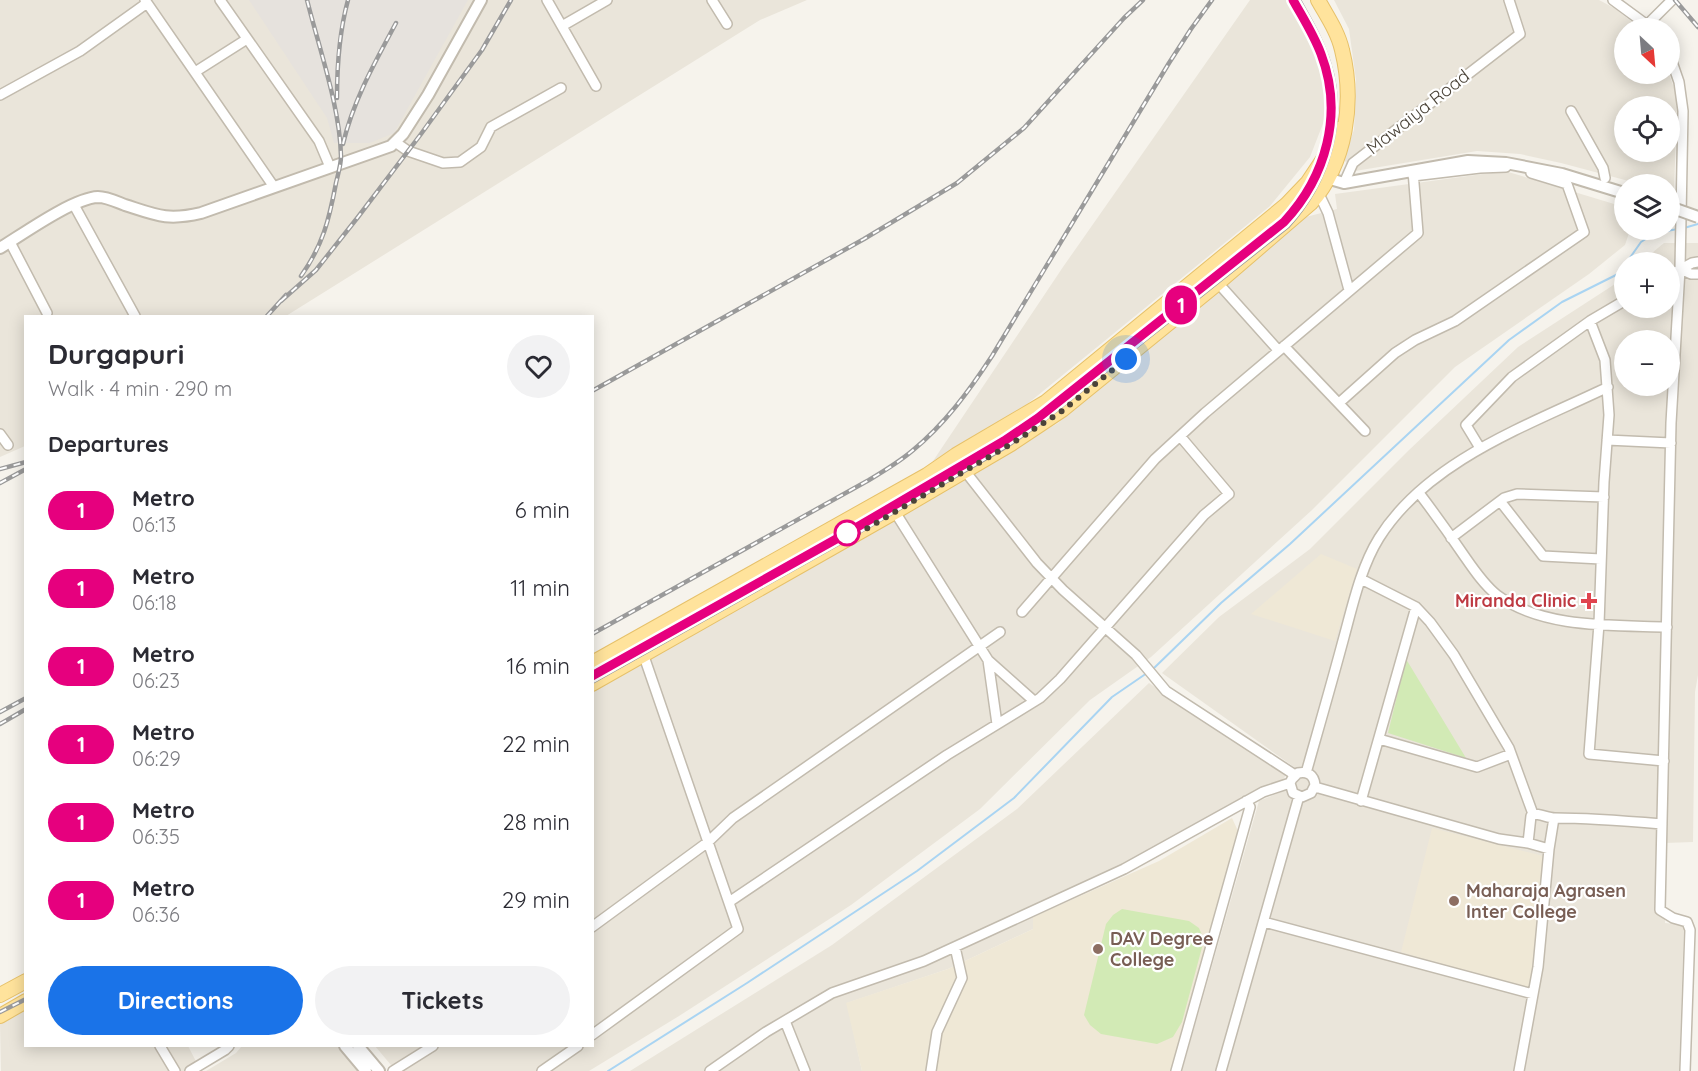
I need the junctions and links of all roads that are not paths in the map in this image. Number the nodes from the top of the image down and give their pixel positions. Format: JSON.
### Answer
{"nodes":[{"id":1,"x":220,"y":0,"type":"edge"},
{"id":2,"x":481,"y":0,"type":"edge"},
{"id":3,"x":548,"y":0,"type":"edge"},
{"id":4,"x":608,"y":0,"type":"edge"},
{"id":5,"x":712,"y":0,"type":"edge"},
{"id":6,"x":1310,"y":0,"type":"edge"},
{"id":7,"x":1318,"y":0,"type":"edge"},
{"id":8,"x":1509,"y":0,"type":"edge"},
{"id":9,"x":1613,"y":0,"type":"edge"},
{"id":10,"x":1672,"y":0,"type":"edge"},
{"id":11,"x":146,"y":1,"type":"edge"},
{"id":12,"x":1637,"y":18,"type":"edge"},
{"id":13,"x":1657,"y":18,"type":"edge"},
{"id":14,"x":727,"y":24,"type":"dead end"},
{"id":15,"x":562,"y":26,"type":"junction"},
{"id":16,"x":247,"y":39,"type":"junction"},
{"id":17,"x":195,"y":72,"type":"junction"},
{"id":18,"x":1679,"y":84,"type":"edge"},
{"id":19,"x":596,"y":86,"type":"dead end"},
{"id":20,"x":561,"y":88,"type":"dead end"},
{"id":21,"x":0,"y":94,"type":"edge"},
{"id":22,"x":1571,"y":111,"type":"dead end"},
{"id":23,"x":395,"y":142,"type":"junction"},
{"id":24,"x":330,"y":167,"type":"junction"},
{"id":25,"x":1313,"y":174,"type":"junction"},
{"id":26,"x":1413,"y":174,"type":"junction"},
{"id":27,"x":1329,"y":178,"type":"junction"},
{"id":28,"x":1605,"y":178,"type":"dead end"},
{"id":29,"x":1344,"y":183,"type":"junction"},
{"id":30,"x":274,"y":187,"type":"junction"},
{"id":31,"x":1614,"y":190,"type":"edge"},
{"id":32,"x":1318,"y":194,"type":"junction"},
{"id":33,"x":74,"y":205,"type":"junction"},
{"id":34,"x":1680,"y":211,"type":"edge"},
{"id":35,"x":1698,"y":217,"type":"edge"},
{"id":36,"x":5,"y":245,"type":"edge"},
{"id":37,"x":1698,"y":262,"type":"edge"},
{"id":38,"x":1680,"y":269,"type":"junction"},
{"id":39,"x":1698,"y":273,"type":"edge"},
{"id":40,"x":1218,"y":283,"type":"junction"},
{"id":41,"x":1349,"y":290,"type":"junction"},
{"id":42,"x":1614,"y":307,"type":"edge"},
{"id":43,"x":47,"y":313,"type":"dead end"},
{"id":44,"x":134,"y":315,"type":"edge"},
{"id":45,"x":1677,"y":318,"type":"edge"},
{"id":46,"x":1590,"y":321,"type":"junction"},
{"id":47,"x":1281,"y":348,"type":"junction"},
{"id":48,"x":1608,"y":387,"type":"junction"},
{"id":49,"x":1339,"y":403,"type":"junction"},
{"id":50,"x":1365,"y":431,"type":"dead end"},
{"id":51,"x":0,"y":434,"type":"edge"},
{"id":52,"x":1180,"y":436,"type":"junction"},
{"id":53,"x":1607,"y":440,"type":"junction"},
{"id":54,"x":1671,"y":443,"type":"junction"},
{"id":55,"x":8,"y":445,"type":"dead end"},
{"id":56,"x":1480,"y":448,"type":"junction"},
{"id":57,"x":956,"y":455,"type":"junction"},
{"id":58,"x":965,"y":471,"type":"junction"},
{"id":59,"x":1419,"y":493,"type":"junction"},
{"id":60,"x":1604,"y":497,"type":"junction"},
{"id":61,"x":1500,"y":501,"type":"junction"},
{"id":62,"x":895,"y":512,"type":"junction"},
{"id":63,"x":1451,"y":538,"type":"junction"},
{"id":64,"x":1601,"y":559,"type":"junction"},
{"id":65,"x":1051,"y":577,"type":"junction"},
{"id":66,"x":1361,"y":579,"type":"junction"},
{"id":67,"x":1416,"y":607,"type":"junction"},
{"id":68,"x":1022,"y":612,"type":"dead end"},
{"id":69,"x":1599,"y":624,"type":"junction"},
{"id":70,"x":1105,"y":627,"type":"junction"},
{"id":71,"x":1667,"y":627,"type":"junction"},
{"id":72,"x":1000,"y":632,"type":"dead end"},
{"id":73,"x":638,"y":639,"type":"junction"},
{"id":74,"x":979,"y":647,"type":"junction"},
{"id":75,"x":643,"y":655,"type":"junction"},
{"id":76,"x":988,"y":660,"type":"junction"},
{"id":77,"x":594,"y":662,"type":"edge"},
{"id":78,"x":594,"y":683,"type":"edge"},
{"id":79,"x":1034,"y":701,"type":"junction"},
{"id":80,"x":997,"y":724,"type":"junction"},
{"id":81,"x":1379,"y":739,"type":"junction"},
{"id":82,"x":1511,"y":754,"type":"junction"},
{"id":83,"x":1664,"y":761,"type":"junction"},
{"id":84,"x":1306,"y":773,"type":"junction"},
{"id":85,"x":1292,"y":779,"type":"junction"},
{"id":86,"x":1315,"y":787,"type":"junction"},
{"id":87,"x":1299,"y":796,"type":"junction"},
{"id":88,"x":1246,"y":801,"type":"junction"},
{"id":89,"x":1361,"y":801,"type":"junction"},
{"id":90,"x":1533,"y":814,"type":"junction"},
{"id":91,"x":1554,"y":818,"type":"junction"},
{"id":92,"x":1662,"y":824,"type":"junction"},
{"id":93,"x":708,"y":842,"type":"junction"},
{"id":94,"x":1528,"y":843,"type":"junction"},
{"id":95,"x":1549,"y":849,"type":"junction"},
{"id":96,"x":729,"y":902,"type":"junction"},
{"id":97,"x":1264,"y":922,"type":"junction"},
{"id":98,"x":594,"y":926,"type":"edge"},
{"id":99,"x":955,"y":947,"type":"junction"},
{"id":100,"x":24,"y":982,"type":"edge"},
{"id":101,"x":1533,"y":994,"type":"junction"},
{"id":102,"x":0,"y":995,"type":"edge"},
{"id":103,"x":24,"y":1002,"type":"edge"},
{"id":104,"x":0,"y":1016,"type":"edge"},
{"id":105,"x":786,"y":1021,"type":"junction"},
{"id":106,"x":594,"y":1034,"type":"edge"},
{"id":107,"x":161,"y":1047,"type":"edge"},
{"id":108,"x":227,"y":1047,"type":"edge"},
{"id":109,"x":346,"y":1047,"type":"edge"},
{"id":110,"x":359,"y":1047,"type":"edge"},
{"id":111,"x":431,"y":1047,"type":"edge"},
{"id":112,"x":577,"y":1047,"type":"edge"},
{"id":113,"x":175,"y":1071,"type":"edge"},
{"id":114,"x":190,"y":1071,"type":"edge"},
{"id":115,"x":366,"y":1071,"type":"edge"},
{"id":116,"x":379,"y":1071,"type":"edge"},
{"id":117,"x":393,"y":1071,"type":"edge"},
{"id":118,"x":542,"y":1071,"type":"edge"},
{"id":119,"x":710,"y":1071,"type":"edge"},
{"id":120,"x":805,"y":1071,"type":"edge"},
{"id":121,"x":931,"y":1071,"type":"edge"},
{"id":122,"x":1176,"y":1071,"type":"edge"},
{"id":123,"x":1221,"y":1071,"type":"edge"},
{"id":124,"x":1519,"y":1071,"type":"edge"},
{"id":125,"x":1686,"y":1071,"type":"edge"}],
"edges":[{"from":1,"to":16,"type":"street"},
{"from":2,"to":23,"type":"street"},
{"from":3,"to":15,"type":"street"},
{"from":4,"to":15,"type":"street"},
{"from":5,"to":14,"type":"street"},
{"from":6,"to":25,"type":"main road"},
{"from":7,"to":27,"type":"main road"},
{"from":8,"to":29,"type":"street","name":"Mawaiya Road"},
{"from":9,"to":12,"type":"street"},
{"from":10,"to":13,"type":"street"},
{"from":11,"to":17,"type":"street"},
{"from":11,"to":21,"type":"street"},
{"from":15,"to":19,"type":"street"},
{"from":16,"to":17,"type":"street"},
{"from":16,"to":24,"type":"street"},
{"from":17,"to":30,"type":"street"},
{"from":18,"to":38,"type":"street"},
{"from":20,"to":23,"type":"street"},
{"from":22,"to":28,"type":"street"},
{"from":23,"to":24,"type":"street"},
{"from":24,"to":30,"type":"street"},
{"from":25,"to":27,"type":"street"},
{"from":25,"to":57,"type":"main road"},
{"from":26,"to":29,"type":"street"},
{"from":26,"to":31,"type":"street"},
{"from":26,"to":41,"type":"street"},
{"from":26,"to":49,"type":"street"},
{"from":27,"to":29,"type":"street"},
{"from":27,"to":32,"type":"main road"},
{"from":30,"to":33,"type":"street"},
{"from":32,"to":40,"type":"main road"},
{"from":32,"to":41,"type":"street"},
{"from":33,"to":36,"type":"street"},
{"from":33,"to":44,"type":"street"},
{"from":34,"to":35,"type":"street","bridge":true},
{"from":36,"to":43,"type":"street"},
{"from":37,"to":38,"type":"street"},
{"from":38,"to":39,"type":"street"},
{"from":40,"to":47,"type":"street"},
{"from":40,"to":58,"type":"main road"},
{"from":41,"to":47,"type":"street"},
{"from":42,"to":46,"type":"street"},
{"from":45,"to":54,"type":"street"},
{"from":46,"to":48,"type":"street"},
{"from":46,"to":56,"type":"street"},
{"from":47,"to":49,"type":"street"},
{"from":47,"to":52,"type":"street"},
{"from":48,"to":53,"type":"street"},
{"from":48,"to":56,"type":"street"},
{"from":49,"to":50,"type":"street"},
{"from":51,"to":55,"type":"street"},
{"from":52,"to":65,"type":"street"},
{"from":52,"to":70,"type":"street"},
{"from":53,"to":54,"type":"street"},
{"from":53,"to":60,"type":"street"},
{"from":54,"to":71,"type":"street"},
{"from":56,"to":59,"type":"street"},
{"from":57,"to":58,"type":"street"},
{"from":57,"to":73,"type":"main road"},
{"from":58,"to":62,"type":"main road"},
{"from":58,"to":65,"type":"street"},
{"from":59,"to":63,"type":"street"},
{"from":59,"to":66,"type":"street"},
{"from":60,"to":61,"type":"street"},
{"from":60,"to":64,"type":"street"},
{"from":61,"to":63,"type":"street"},
{"from":61,"to":64,"type":"street"},
{"from":62,"to":74,"type":"street"},
{"from":62,"to":75,"type":"main road"},
{"from":63,"to":69,"type":"street"},
{"from":64,"to":69,"type":"street"},
{"from":65,"to":68,"type":"street"},
{"from":65,"to":70,"type":"street"},
{"from":66,"to":67,"type":"street"},
{"from":66,"to":84,"type":"street"},
{"from":67,"to":81,"type":"street"},
{"from":67,"to":82,"type":"street"},
{"from":69,"to":71,"type":"street"},
{"from":69,"to":83,"type":"street"},
{"from":70,"to":79,"type":"street"},
{"from":70,"to":85,"type":"street"},
{"from":71,"to":83,"type":"street"},
{"from":72,"to":74,"type":"street"},
{"from":73,"to":75,"type":"street"},
{"from":73,"to":77,"type":"main road"},
{"from":74,"to":76,"type":"street"},
{"from":74,"to":93,"type":"street"},
{"from":75,"to":78,"type":"main road"},
{"from":75,"to":93,"type":"street"},
{"from":76,"to":79,"type":"street"},
{"from":76,"to":80,"type":"street"},
{"from":79,"to":80,"type":"street"},
{"from":80,"to":96,"type":"street"},
{"from":81,"to":82,"type":"street"},
{"from":81,"to":89,"type":"street"},
{"from":82,"to":90,"type":"street"},
{"from":83,"to":92,"type":"street"},
{"from":84,"to":85,"type":"street"},
{"from":84,"to":86,"type":"street"},
{"from":85,"to":87,"type":"street"},
{"from":85,"to":88,"type":"street"},
{"from":86,"to":87,"type":"street"},
{"from":86,"to":89,"type":"street"},
{"from":87,"to":97,"type":"street"},
{"from":88,"to":99,"type":"street"},
{"from":88,"to":122,"type":"street"},
{"from":89,"to":94,"type":"street"},
{"from":90,"to":91,"type":"street"},
{"from":90,"to":94,"type":"street"},
{"from":91,"to":92,"type":"street"},
{"from":91,"to":95,"type":"street"},
{"from":92,"to":125,"type":"street"},
{"from":93,"to":96,"type":"street"},
{"from":93,"to":98,"type":"street"},
{"from":94,"to":95,"type":"street"},
{"from":95,"to":101,"type":"street"},
{"from":96,"to":106,"type":"street"},
{"from":97,"to":101,"type":"street"},
{"from":97,"to":123,"type":"street"},
{"from":99,"to":105,"type":"street"},
{"from":99,"to":121,"type":"street"},
{"from":100,"to":102,"type":"main road"},
{"from":101,"to":124,"type":"street"},
{"from":103,"to":104,"type":"main road"},
{"from":105,"to":119,"type":"street"},
{"from":105,"to":120,"type":"street"},
{"from":107,"to":113,"type":"street"},
{"from":108,"to":114,"type":"street"},
{"from":109,"to":115,"type":"street"},
{"from":110,"to":116,"type":"street"},
{"from":111,"to":117,"type":"street"},
{"from":112,"to":118,"type":"street"}]}
